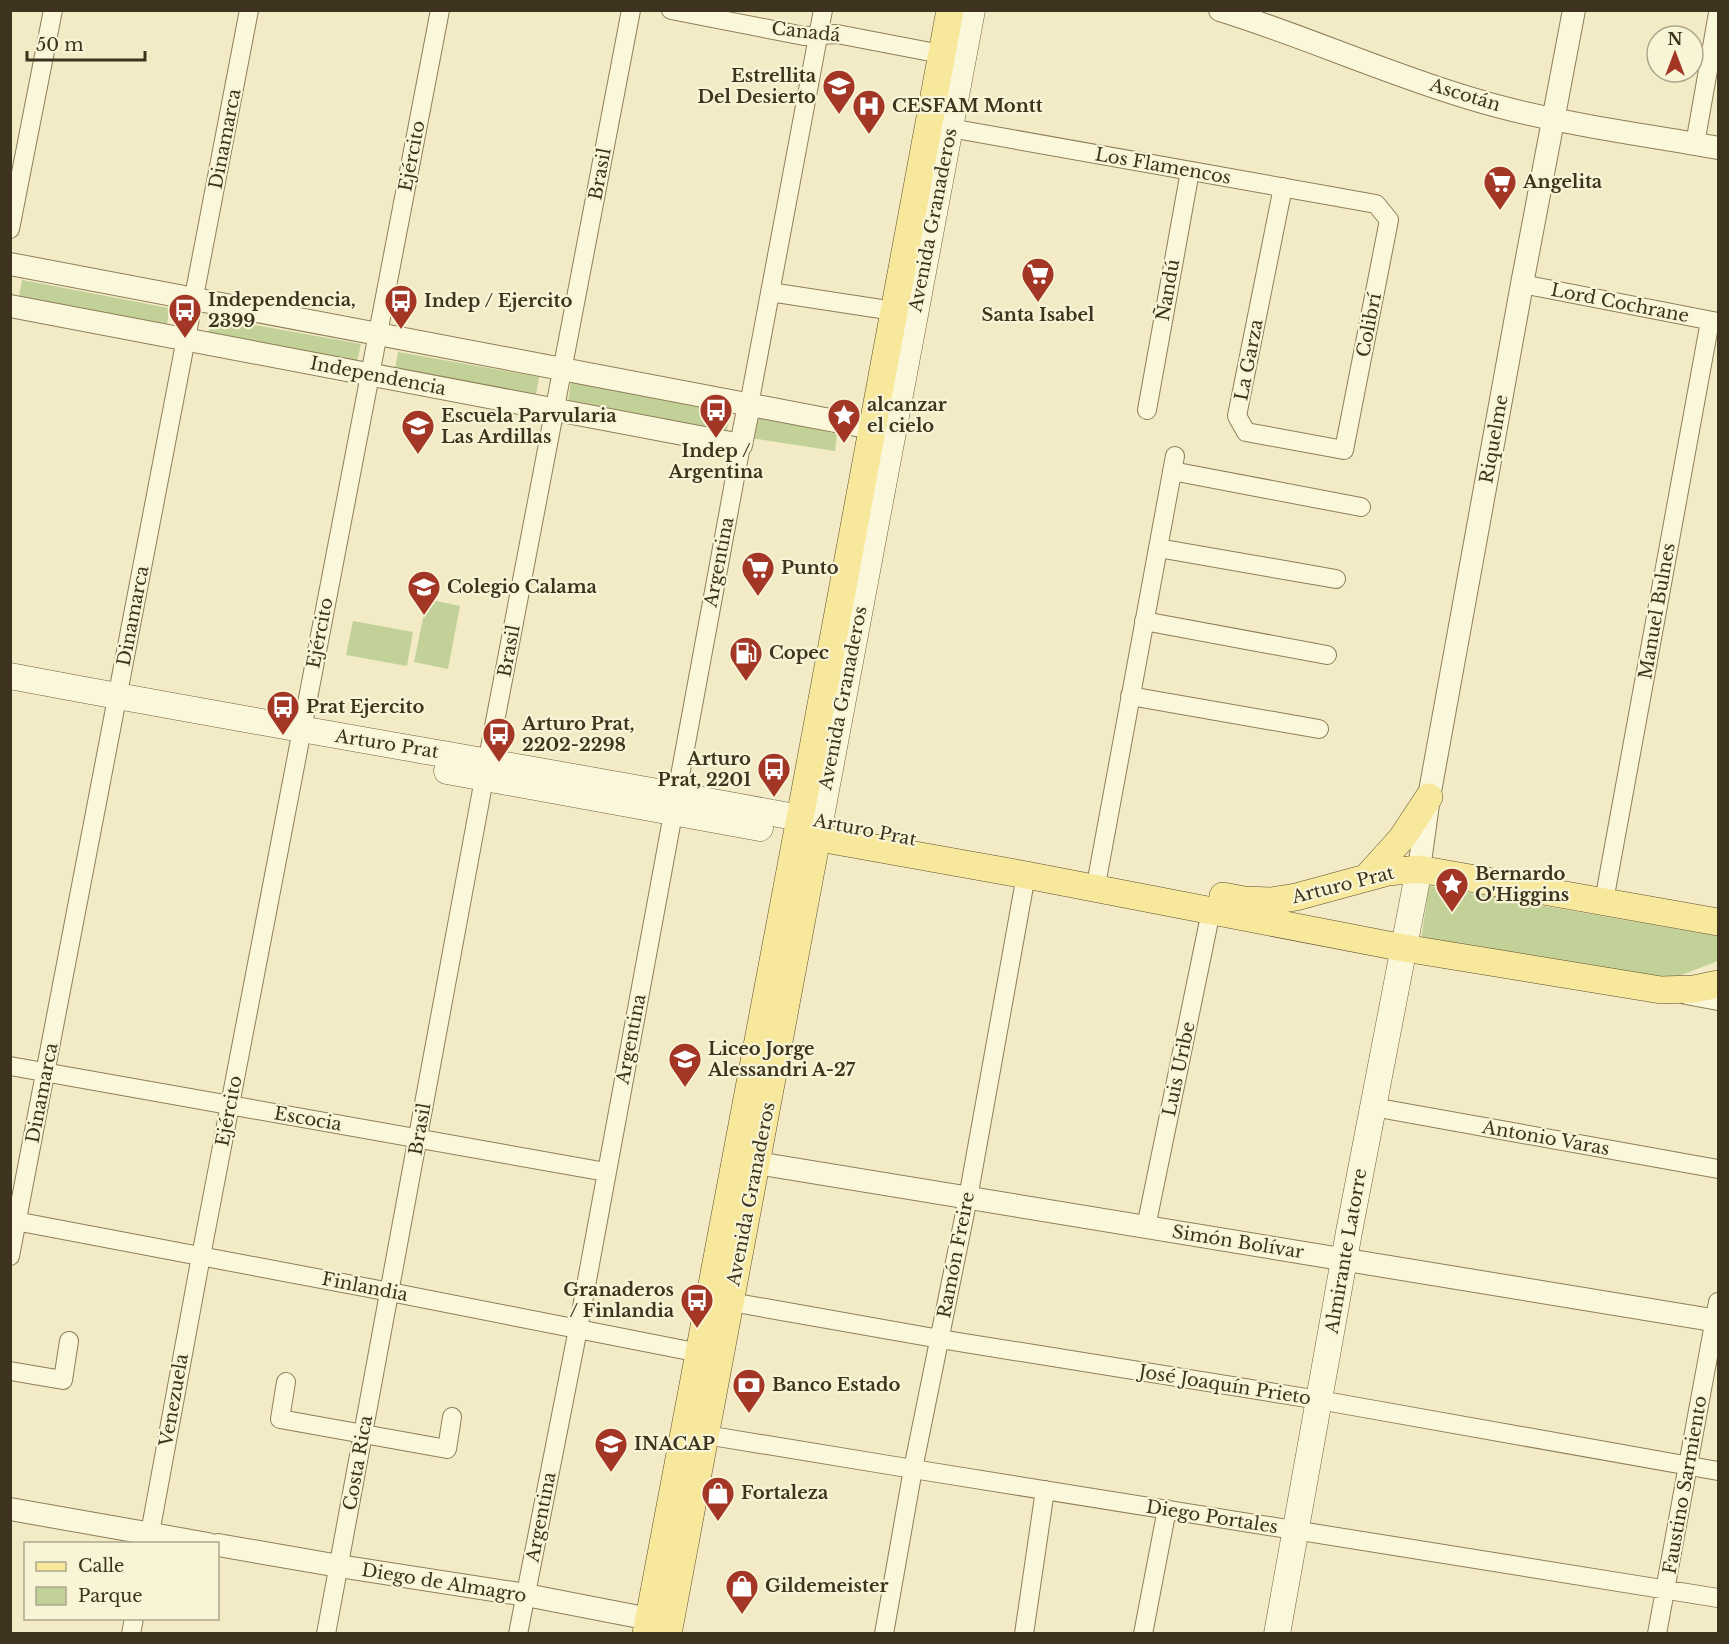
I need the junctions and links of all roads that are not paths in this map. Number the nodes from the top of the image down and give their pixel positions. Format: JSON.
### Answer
{"nodes":[{"id":1,"x":53,"y":10,"type":"edge"},
{"id":2,"x":249,"y":10,"type":"edge"},
{"id":3,"x":440,"y":10,"type":"edge"},
{"id":4,"x":631,"y":10,"type":"edge"},
{"id":5,"x":671,"y":10,"type":"edge"},
{"id":6,"x":823,"y":10,"type":"edge"},
{"id":7,"x":950,"y":10,"type":"edge"},
{"id":8,"x":972,"y":10,"type":"edge"},
{"id":9,"x":1220,"y":10,"type":"edge"},
{"id":10,"x":1574,"y":10,"type":"edge"},
{"id":11,"x":1719,"y":14,"type":"edge"},
{"id":12,"x":818,"y":35,"type":"junction"},
{"id":13,"x":941,"y":54,"type":"junction"},
{"id":14,"x":1552,"y":118,"type":"junction"},
{"id":15,"x":950,"y":128,"type":"junction"},
{"id":16,"x":1695,"y":144,"type":"junction"},
{"id":17,"x":1719,"y":148,"type":"edge"},
{"id":18,"x":1190,"y":171,"type":"junction"},
{"id":19,"x":1283,"y":187,"type":"junction"},
{"id":20,"x":1376,"y":204,"type":"joint"},
{"id":21,"x":10,"y":229,"type":"edge"},
{"id":22,"x":10,"y":264,"type":"edge"},
{"id":23,"x":1522,"y":284,"type":"junction"},
{"id":24,"x":770,"y":292,"type":"junction"},
{"id":25,"x":194,"y":299,"type":"junction"},
{"id":26,"x":10,"y":306,"type":"edge"},
{"id":27,"x":894,"y":311,"type":"junction"},
{"id":28,"x":1714,"y":321,"type":"edge"},
{"id":29,"x":378,"y":334,"type":"junction"},
{"id":30,"x":186,"y":339,"type":"junction"},
{"id":31,"x":562,"y":369,"type":"junction"},
{"id":32,"x":370,"y":374,"type":"junction"},
{"id":33,"x":749,"y":405,"type":"junction"},
{"id":34,"x":555,"y":409,"type":"junction"},
{"id":35,"x":1147,"y":410,"type":"dead end"},
{"id":36,"x":872,"y":428,"type":"junction"},
{"id":37,"x":741,"y":445,"type":"junction"},
{"id":38,"x":1344,"y":450,"type":"joint"},
{"id":39,"x":1361,"y":507,"type":"dead end"},
{"id":40,"x":1158,"y":548,"type":"junction"},
{"id":41,"x":1336,"y":579,"type":"dead end"},
{"id":42,"x":1144,"y":621,"type":"junction"},
{"id":43,"x":1327,"y":655,"type":"dead end"},
{"id":44,"x":10,"y":676,"type":"edge"},
{"id":45,"x":10,"y":691,"type":"edge"},
{"id":46,"x":1130,"y":696,"type":"junction"},
{"id":47,"x":117,"y":703,"type":"junction"},
{"id":48,"x":1319,"y":729,"type":"dead end"},
{"id":49,"x":301,"y":736,"type":"junction"},
{"id":50,"x":486,"y":770,"type":"junction"},
{"id":51,"x":1429,"y":797,"type":"junction"},
{"id":52,"x":674,"y":804,"type":"junction"},
{"id":53,"x":809,"y":828,"type":"junction"},
{"id":54,"x":1419,"y":869,"type":"junction"},
{"id":55,"x":1098,"y":874,"type":"junction"},
{"id":56,"x":1026,"y":875,"type":"junction"},
{"id":57,"x":1366,"y":878,"type":"junction"},
{"id":58,"x":1604,"y":901,"type":"junction"},
{"id":59,"x":1211,"y":911,"type":"junction"},
{"id":60,"x":1719,"y":922,"type":"edge"},
{"id":61,"x":1404,"y":948,"type":"junction"},
{"id":62,"x":1719,"y":984,"type":"edge"},
{"id":63,"x":1660,"y":990,"type":"junction"},
{"id":64,"x":1719,"y":1001,"type":"edge"},
{"id":65,"x":10,"y":1066,"type":"edge"},
{"id":66,"x":46,"y":1072,"type":"junction"},
{"id":67,"x":230,"y":1105,"type":"junction"},
{"id":68,"x":1373,"y":1107,"type":"junction"},
{"id":69,"x":418,"y":1138,"type":"junction"},
{"id":70,"x":757,"y":1163,"type":"junction"},
{"id":71,"x":1719,"y":1169,"type":"edge"},
{"id":72,"x":606,"y":1172,"type":"junction"},
{"id":73,"x":968,"y":1198,"type":"junction"},
{"id":74,"x":14,"y":1221,"type":"edge"},
{"id":75,"x":1146,"y":1227,"type":"junction"},
{"id":76,"x":10,"y":1256,"type":"edge"},
{"id":77,"x":201,"y":1256,"type":"junction"},
{"id":78,"x":1344,"y":1260,"type":"junction"},
{"id":79,"x":390,"y":1292,"type":"junction"},
{"id":80,"x":731,"y":1302,"type":"junction"},
{"id":81,"x":1717,"y":1314,"type":"edge"},
{"id":82,"x":578,"y":1329,"type":"junction"},
{"id":83,"x":940,"y":1339,"type":"junction"},
{"id":84,"x":69,"y":1341,"type":"dead end"},
{"id":85,"x":709,"y":1355,"type":"junction"},
{"id":86,"x":10,"y":1371,"type":"edge"},
{"id":87,"x":286,"y":1382,"type":"dead end"},
{"id":88,"x":1319,"y":1400,"type":"junction"},
{"id":89,"x":452,"y":1417,"type":"dead end"},
{"id":90,"x":364,"y":1433,"type":"junction"},
{"id":91,"x":706,"y":1435,"type":"junction"},
{"id":92,"x":1689,"y":1467,"type":"junction"},
{"id":93,"x":913,"y":1469,"type":"junction"},
{"id":94,"x":1719,"y":1471,"type":"edge"},
{"id":95,"x":1045,"y":1490,"type":"junction"},
{"id":96,"x":10,"y":1509,"type":"edge"},
{"id":97,"x":1167,"y":1509,"type":"junction"},
{"id":98,"x":1295,"y":1530,"type":"junction"},
{"id":99,"x":149,"y":1538,"type":"edge"},
{"id":100,"x":188,"y":1542,"type":"edge"},
{"id":101,"x":219,"y":1545,"type":"edge"},
{"id":102,"x":339,"y":1566,"type":"junction"},
{"id":103,"x":1666,"y":1589,"type":"junction"},
{"id":104,"x":526,"y":1595,"type":"junction"},
{"id":105,"x":1719,"y":1598,"type":"edge"},
{"id":106,"x":658,"y":1627,"type":"edge"},
{"id":107,"x":327,"y":1634,"type":"edge"},
{"id":108,"x":518,"y":1634,"type":"edge"},
{"id":109,"x":884,"y":1634,"type":"edge"},
{"id":110,"x":1024,"y":1634,"type":"edge"},
{"id":111,"x":1143,"y":1634,"type":"edge"},
{"id":112,"x":1277,"y":1634,"type":"edge"},
{"id":113,"x":1657,"y":1634,"type":"edge"}],
"edges":[{"from":1,"to":21,"type":"street"},
{"from":2,"to":25,"type":"street","name":"Dinamarca"},
{"from":3,"to":29,"type":"street","name":"Ejército"},
{"from":4,"to":31,"type":"street","name":"Brasil"},
{"from":5,"to":12,"type":"street","name":"Canadá"},
{"from":6,"to":12,"type":"street"},
{"from":7,"to":13,"type":"main road","name":"Avenida Granaderos"},
{"from":8,"to":15,"type":"main road","name":"Avenida Granaderos"},
{"from":9,"to":14,"type":"street","name":"Ascotán"},
{"from":10,"to":14,"type":"street","name":"Riquelme"},
{"from":11,"to":16,"type":"street"},
{"from":12,"to":13,"type":"street","name":"Canadá"},
{"from":12,"to":24,"type":"street"},
{"from":13,"to":27,"type":"main road","name":"Avenida Granaderos"},
{"from":14,"to":16,"type":"street","name":"Ascotán"},
{"from":14,"to":23,"type":"street","name":"Riquelme"},
{"from":15,"to":18,"type":"street","name":"Los Flamencos"},
{"from":15,"to":53,"type":"main road","name":"Avenida Granaderos"},
{"from":16,"to":17,"type":"street","name":"Ascotán"},
{"from":18,"to":19,"type":"street","name":"Los Flamencos"},
{"from":18,"to":35,"type":"street","name":"Ñandú"},
{"from":19,"to":20,"type":"street","name":"Los Flamencos"},
{"from":19,"to":38,"type":"street","name":"La Garza"},
{"from":20,"to":38,"type":"street","name":"Colibrí"},
{"from":22,"to":25,"type":"street"},
{"from":23,"to":28,"type":"street","name":"Lord Cochrane"},
{"from":23,"to":51,"type":"street","name":"Riquelme"},
{"from":24,"to":27,"type":"street"},
{"from":24,"to":33,"type":"street"},
{"from":25,"to":29,"type":"street"},
{"from":25,"to":30,"type":"street","name":"Dinamarca"},
{"from":26,"to":30,"type":"street","name":"Independencia"},
{"from":27,"to":36,"type":"main road","name":"Avenida Granaderos"},
{"from":28,"to":58,"type":"street","name":"Manuel Bulnes"},
{"from":29,"to":31,"type":"street"},
{"from":29,"to":32,"type":"street","name":"Ejército"},
{"from":30,"to":32,"type":"street","name":"Independencia"},
{"from":30,"to":47,"type":"street","name":"Dinamarca"},
{"from":31,"to":33,"type":"street"},
{"from":31,"to":34,"type":"street","name":"Brasil"},
{"from":32,"to":34,"type":"street","name":"Independencia"},
{"from":32,"to":49,"type":"street","name":"Ejército"},
{"from":33,"to":36,"type":"street"},
{"from":33,"to":37,"type":"street"},
{"from":34,"to":37,"type":"street","name":"Independencia"},
{"from":34,"to":50,"type":"street","name":"Brasil"},
{"from":36,"to":53,"type":"main road","name":"Avenida Granaderos"},
{"from":37,"to":52,"type":"street","name":"Argentina"},
{"from":39,"to":40,"type":"street"},
{"from":40,"to":41,"type":"street"},
{"from":40,"to":42,"type":"street"},
{"from":42,"to":43,"type":"street"},
{"from":42,"to":46,"type":"street"},
{"from":44,"to":47,"type":"main road","name":"Arturo Prat"},
{"from":45,"to":47,"type":"main road","name":"Arturo Prat"},
{"from":46,"to":48,"type":"street"},
{"from":46,"to":55,"type":"street"},
{"from":47,"to":49,"type":"main road","name":"Arturo Prat"},
{"from":47,"to":66,"type":"street","name":"Dinamarca"},
{"from":49,"to":50,"type":"main road","name":"Arturo Prat"},
{"from":49,"to":67,"type":"street","name":"Ejército"},
{"from":50,"to":52,"type":"main road","name":"Arturo Prat"},
{"from":50,"to":69,"type":"street","name":"Brasil"},
{"from":51,"to":54,"type":"street","name":"Riquelme"},
{"from":51,"to":57,"type":"main road"},
{"from":52,"to":53,"type":"main road","name":"Arturo Prat"},
{"from":52,"to":72,"type":"street","name":"Argentina"},
{"from":53,"to":55,"type":"main road","name":"Arturo Prat"},
{"from":53,"to":56,"type":"main road","name":"Arturo Prat"},
{"from":53,"to":70,"type":"main road","name":"Avenida Granaderos"},
{"from":53,"to":85,"type":"main road","name":"Avenida Granaderos"},
{"from":54,"to":57,"type":"main road","name":"Arturo Prat"},
{"from":54,"to":58,"type":"main road","name":"Arturo Prat"},
{"from":54,"to":61,"type":"main road","name":"Almirante Latorre"},
{"from":55,"to":57,"type":"main road","name":"Arturo Prat"},
{"from":56,"to":59,"type":"main road","name":"Arturo Prat"},
{"from":56,"to":73,"type":"street","name":"Ramón Freire"},
{"from":58,"to":60,"type":"main road","name":"Arturo Prat"},
{"from":59,"to":61,"type":"main road","name":"Arturo Prat"},
{"from":59,"to":75,"type":"street","name":"Luis Uribe"},
{"from":61,"to":63,"type":"main road","name":"Arturo Prat"},
{"from":61,"to":68,"type":"main road","name":"Almirante Latorre"},
{"from":62,"to":63,"type":"main road","name":"Arturo Prat"},
{"from":63,"to":64,"type":"street","name":"Arturo Prat"},
{"from":65,"to":66,"type":"street","name":"Escocia"},
{"from":66,"to":67,"type":"street","name":"Escocia"},
{"from":66,"to":74,"type":"street","name":"Dinamarca"},
{"from":67,"to":69,"type":"street","name":"Escocia"},
{"from":67,"to":77,"type":"street","name":"Ejército"},
{"from":68,"to":71,"type":"street","name":"Antonio Varas"},
{"from":68,"to":78,"type":"main road","name":"Almirante Latorre"},
{"from":69,"to":72,"type":"street","name":"Escocia"},
{"from":69,"to":79,"type":"street","name":"Brasil"},
{"from":70,"to":73,"type":"street","name":"Simón Bolívar"},
{"from":70,"to":80,"type":"main road","name":"Avenida Granaderos"},
{"from":72,"to":82,"type":"street","name":"Argentina"},
{"from":73,"to":75,"type":"street","name":"Simón Bolívar"},
{"from":73,"to":83,"type":"street","name":"Ramón Freire"},
{"from":74,"to":76,"type":"street","name":"Dinamarca"},
{"from":74,"to":77,"type":"street","name":"Finlandia"},
{"from":75,"to":78,"type":"street","name":"Simón Bolívar"},
{"from":77,"to":79,"type":"street","name":"Finlandia"},
{"from":77,"to":99,"type":"street","name":"Venezuela"},
{"from":78,"to":81,"type":"street","name":"Simón Bolívar"},
{"from":78,"to":88,"type":"main road","name":"Almirante Latorre"},
{"from":79,"to":82,"type":"street","name":"Finlandia"},
{"from":79,"to":90,"type":"street","name":"Costa Rica"},
{"from":80,"to":83,"type":"street","name":"José Joaquín Prieto"},
{"from":80,"to":85,"type":"main road","name":"Avenida Granaderos"},
{"from":81,"to":92,"type":"street","name":"Faustino Sarmiento"},
{"from":82,"to":85,"type":"street","name":"Finlandia"},
{"from":82,"to":104,"type":"street","name":"Argentina"},
{"from":83,"to":88,"type":"street","name":"José Joaquín Prieto"},
{"from":83,"to":93,"type":"street","name":"Ramón Freire"},
{"from":84,"to":86,"type":"street"},
{"from":85,"to":91,"type":"main road","name":"Avenida Granaderos"},
{"from":85,"to":106,"type":"main road","name":"Avenida Granaderos"},
{"from":87,"to":90,"type":"street"},
{"from":88,"to":92,"type":"street","name":"José Joaquín Prieto"},
{"from":88,"to":98,"type":"main road","name":"Almirante Latorre"},
{"from":89,"to":90,"type":"street"},
{"from":90,"to":102,"type":"street","name":"Costa Rica"},
{"from":91,"to":93,"type":"street","name":"Diego Portales"},
{"from":91,"to":106,"type":"main road","name":"Avenida Granaderos"},
{"from":92,"to":94,"type":"street","name":"José Joaquín Prieto"},
{"from":92,"to":103,"type":"street","name":"Faustino Sarmiento"},
{"from":93,"to":95,"type":"street","name":"Diego Portales"},
{"from":93,"to":109,"type":"street","name":"Ramón Freire"},
{"from":95,"to":97,"type":"street","name":"Diego Portales"},
{"from":95,"to":110,"type":"street"},
{"from":96,"to":99,"type":"street"},
{"from":97,"to":98,"type":"street","name":"Diego Portales"},
{"from":97,"to":111,"type":"street"},
{"from":98,"to":103,"type":"street","name":"Diego Portales"},
{"from":98,"to":112,"type":"main road","name":"Almirante Latorre"},
{"from":99,"to":100,"type":"street"},
{"from":101,"to":102,"type":"street","name":"Diego de Almagro"},
{"from":102,"to":104,"type":"street","name":"Diego de Almagro"},
{"from":102,"to":107,"type":"street","name":"Costa Rica"},
{"from":103,"to":105,"type":"street","name":"Diego Portales"},
{"from":103,"to":113,"type":"street","name":"Faustino Sarmiento"},
{"from":104,"to":106,"type":"street","name":"Diego de Almagro"},
{"from":104,"to":108,"type":"street","name":"Argentina"}]}
